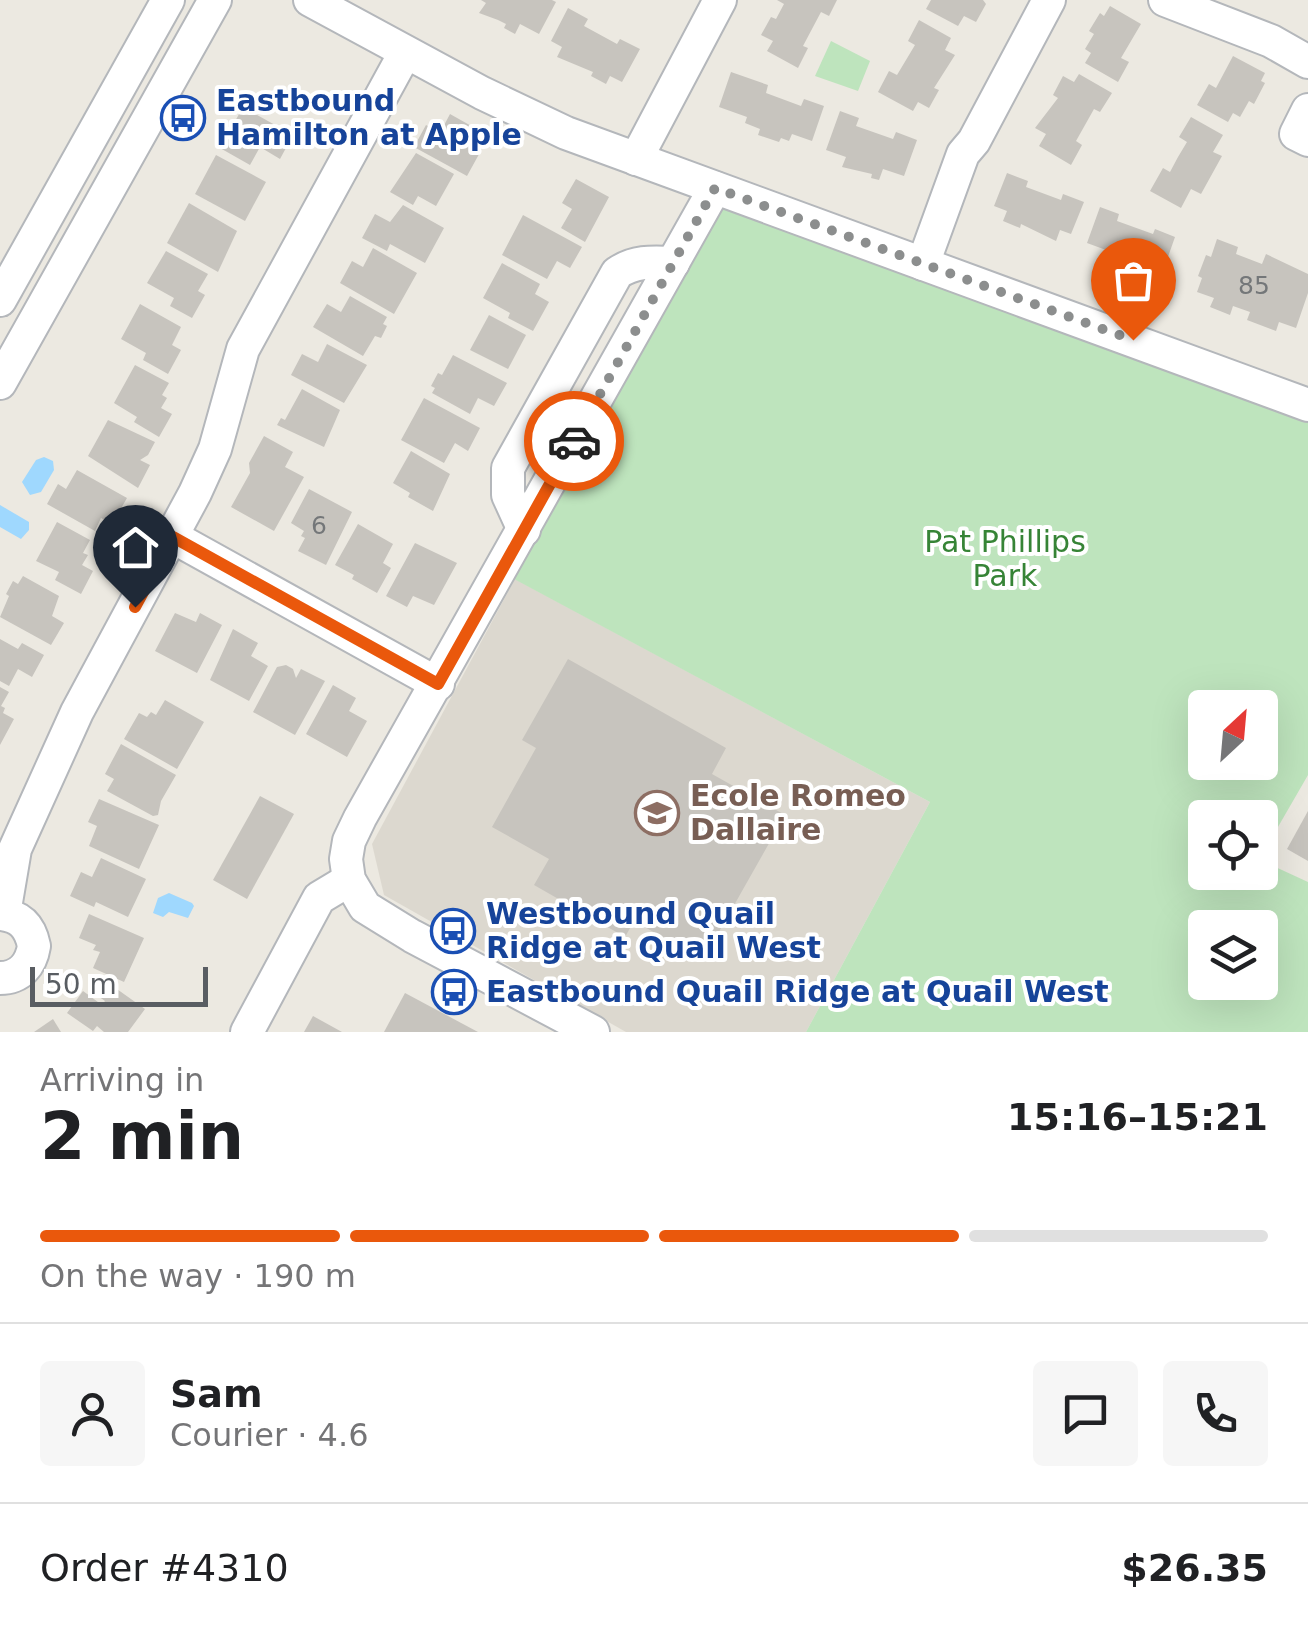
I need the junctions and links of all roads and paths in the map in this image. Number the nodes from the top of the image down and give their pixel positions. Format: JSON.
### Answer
{"nodes":[{"id":1,"x":168,"y":0,"type":"edge"},
{"id":2,"x":215,"y":0,"type":"edge"},
{"id":3,"x":310,"y":0,"type":"edge"},
{"id":4,"x":720,"y":0,"type":"edge"},
{"id":5,"x":1049,"y":0,"type":"edge"},
{"id":6,"x":1165,"y":0,"type":"edge"},
{"id":7,"x":405,"y":53,"type":"junction"},
{"id":8,"x":1308,"y":62,"type":"edge"},
{"id":9,"x":1308,"y":110,"type":"edge"},
{"id":10,"x":1308,"y":140,"type":"edge"},
{"id":11,"x":636,"y":158,"type":"junction"},
{"id":12,"x":715,"y":188,"type":"junction"},
{"id":13,"x":922,"y":264,"type":"junction"},
{"id":14,"x":0,"y":300,"type":"edge"},
{"id":15,"x":0,"y":383,"type":"edge"},
{"id":16,"x":1308,"y":405,"type":"edge"},
{"id":17,"x":173,"y":537,"type":"junction"},
{"id":18,"x":438,"y":684,"type":"junction"},
{"id":19,"x":349,"y":880,"type":"junction"},
{"id":20,"x":2,"y":914,"type":"edge"},
{"id":21,"x":0,"y":978,"type":"edge"},
{"id":22,"x":247,"y":1032,"type":"edge"},
{"id":23,"x":593,"y":1032,"type":"edge"}],
"edges":[{"from":1,"to":14,"type":"street"},
{"from":2,"to":15,"type":"street"},
{"from":3,"to":7,"type":"street"},
{"from":4,"to":11,"type":"street"},
{"from":5,"to":13,"type":"street"},
{"from":6,"to":8,"type":"street"},
{"from":7,"to":11,"type":"street"},
{"from":7,"to":17,"type":"street"},
{"from":9,"to":10,"type":"street"},
{"from":11,"to":12,"type":"street"},
{"from":12,"to":13,"type":"street"},
{"from":12,"to":18,"type":"street"},
{"from":13,"to":16,"type":"street"},
{"from":17,"to":18,"type":"street"},
{"from":17,"to":20,"type":"street"},
{"from":18,"to":19,"type":"street"},
{"from":19,"to":22,"type":"street"},
{"from":19,"to":23,"type":"street"},
{"from":20,"to":21,"type":"street"}]}
